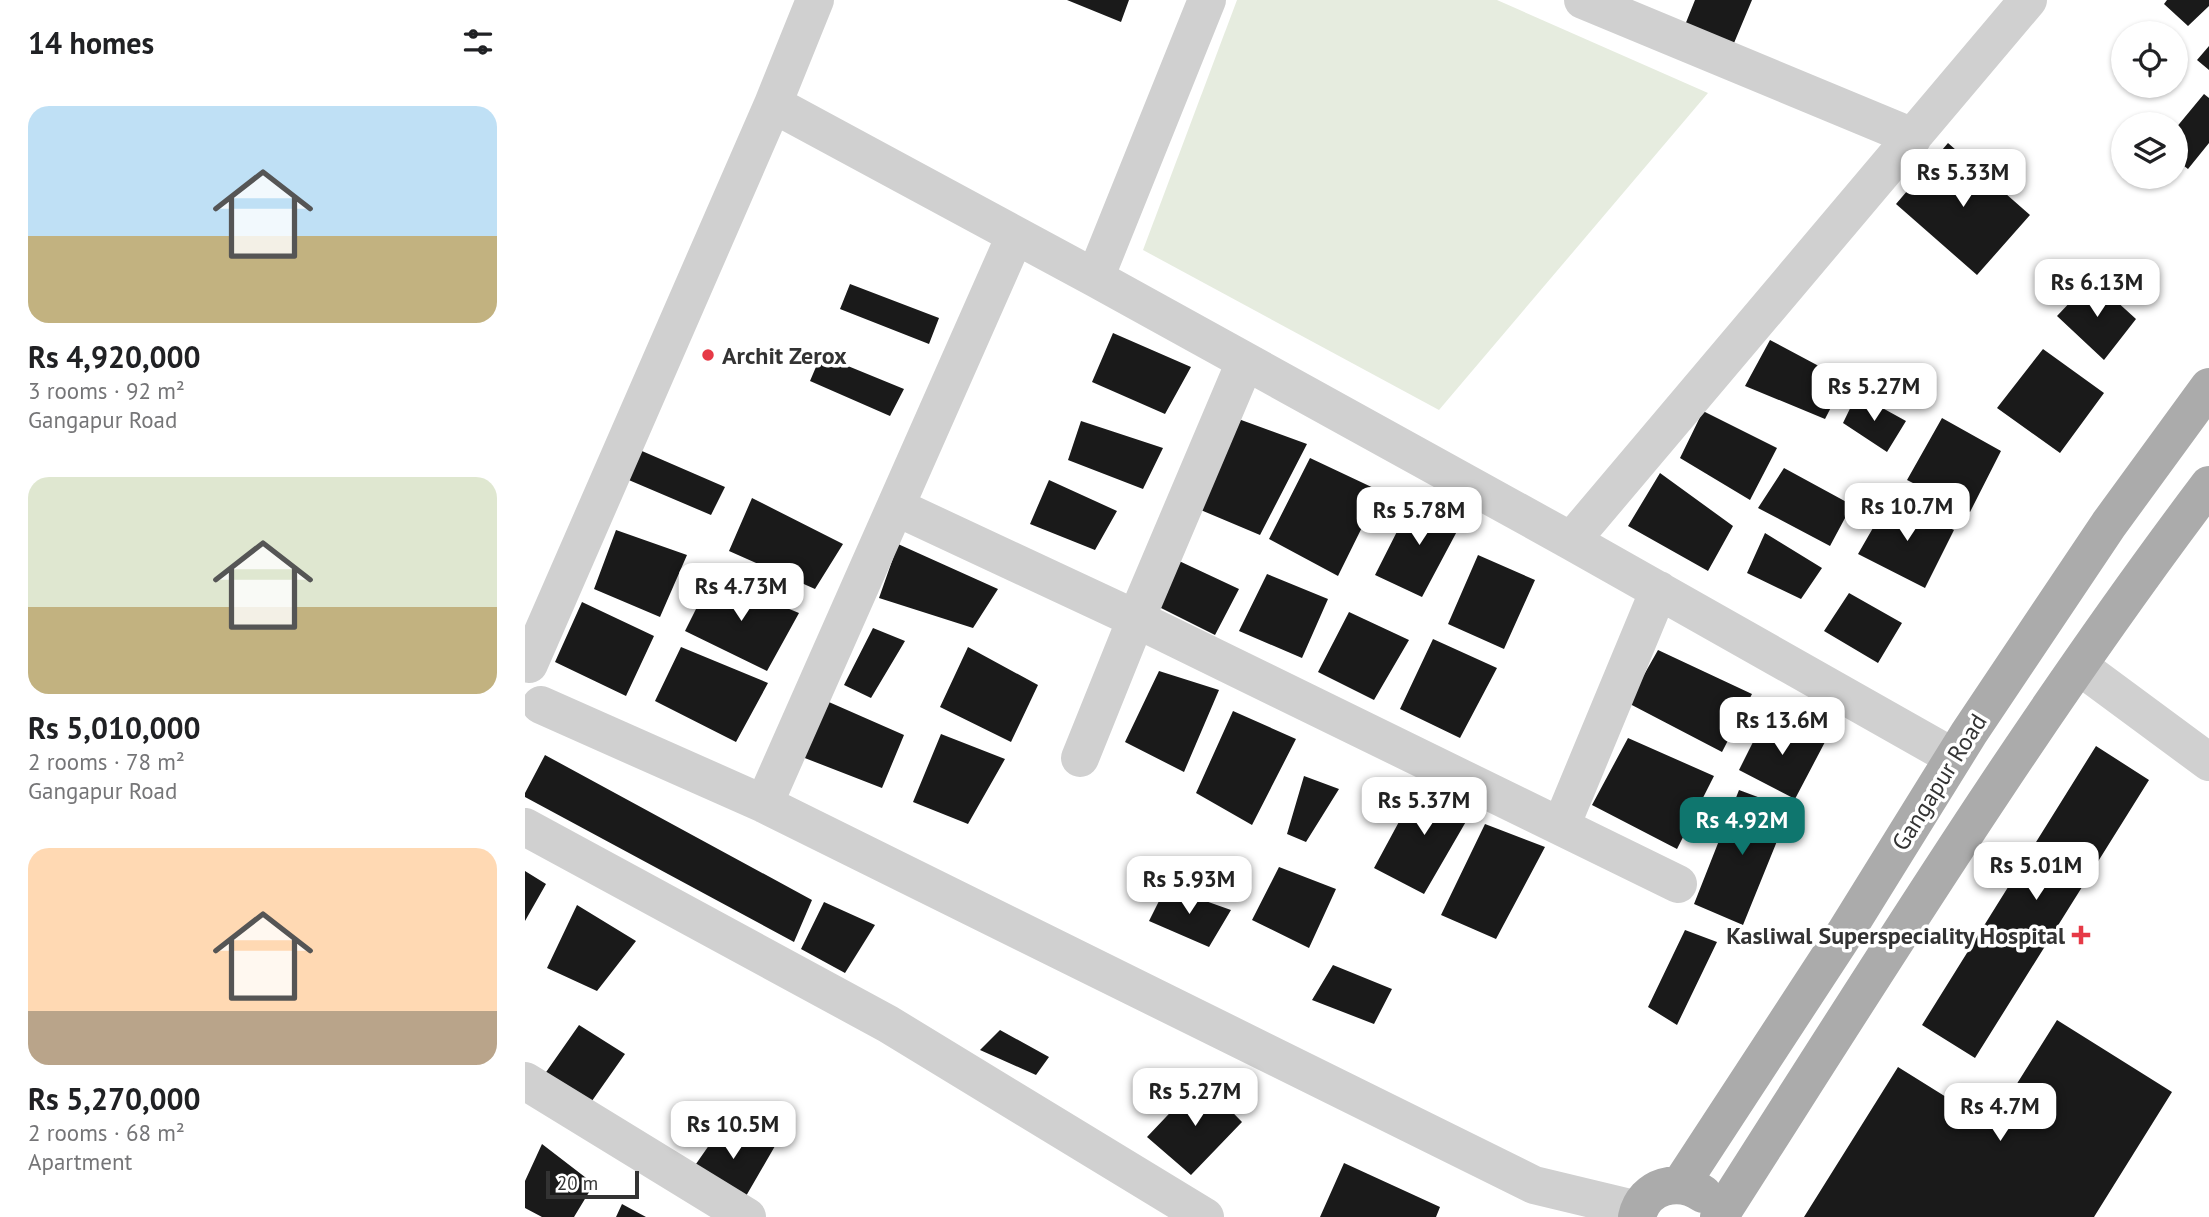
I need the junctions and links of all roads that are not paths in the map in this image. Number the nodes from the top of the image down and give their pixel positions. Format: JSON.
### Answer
{"nodes":[{"id":1,"x":815,"y":0,"type":"edge"},
{"id":2,"x":1207,"y":0,"type":"edge"},
{"id":3,"x":1583,"y":0,"type":"edge"},
{"id":4,"x":2028,"y":0,"type":"edge"},
{"id":5,"x":772,"y":104,"type":"junction"},
{"id":6,"x":1913,"y":137,"type":"junction"},
{"id":7,"x":1015,"y":236,"type":"junction"},
{"id":8,"x":1095,"y":278,"type":"junction"},
{"id":9,"x":1245,"y":362,"type":"junction"},
{"id":10,"x":2209,"y":387,"type":"edge"},
{"id":11,"x":2209,"y":485,"type":"edge"},
{"id":12,"x":896,"y":507,"type":"junction"},
{"id":13,"x":1571,"y":541,"type":"junction"},
{"id":14,"x":1659,"y":590,"type":"junction"},
{"id":15,"x":1136,"y":619,"type":"junction"},
{"id":16,"x":527,"y":664,"type":"edge"},
{"id":17,"x":2079,"y":666,"type":"junction"},
{"id":18,"x":533,"y":711,"type":"edge"},
{"id":19,"x":1953,"y":757,"type":"junction"},
{"id":20,"x":1080,"y":758,"type":"dead end"},
{"id":21,"x":2209,"y":762,"type":"edge"},
{"id":22,"x":764,"y":804,"type":"junction"},
{"id":23,"x":1561,"y":826,"type":"junction"},
{"id":24,"x":525,"y":827,"type":"edge"},
{"id":25,"x":1678,"y":884,"type":"dead end"},
{"id":26,"x":525,"y":1081,"type":"edge"},
{"id":27,"x":1681,"y":1184,"type":"junction"},
{"id":28,"x":1637,"y":1213,"type":"edge"},
{"id":29,"x":747,"y":1217,"type":"edge"},
{"id":30,"x":1205,"y":1217,"type":"edge"},
{"id":31,"x":1718,"y":1217,"type":"edge"}],
"edges":[{"from":1,"to":5,"type":"street"},
{"from":2,"to":8,"type":"street"},
{"from":3,"to":6,"type":"street"},
{"from":4,"to":6,"type":"street"},
{"from":5,"to":7,"type":"street"},
{"from":5,"to":16,"type":"street"},
{"from":6,"to":13,"type":"street"},
{"from":7,"to":8,"type":"street"},
{"from":7,"to":12,"type":"street"},
{"from":8,"to":9,"type":"street"},
{"from":9,"to":13,"type":"street"},
{"from":9,"to":15,"type":"street"},
{"from":10,"to":19,"type":"main road","name":"Gangapur Road"},
{"from":11,"to":17,"type":"main road","name":"Gangapur Road"},
{"from":12,"to":15,"type":"street"},
{"from":12,"to":22,"type":"street"},
{"from":13,"to":14,"type":"street"},
{"from":14,"to":19,"type":"street"},
{"from":14,"to":23,"type":"street"},
{"from":15,"to":20,"type":"street"},
{"from":15,"to":23,"type":"street"},
{"from":16,"to":18,"type":"street"},
{"from":17,"to":21,"type":"street"},
{"from":17,"to":31,"type":"main road","name":"Gangapur Road"},
{"from":18,"to":22,"type":"street"},
{"from":19,"to":27,"type":"main road","name":"Gangapur Road"},
{"from":22,"to":28,"type":"street"},
{"from":23,"to":25,"type":"street"},
{"from":24,"to":30,"type":"street"},
{"from":26,"to":29,"type":"street"},
{"from":27,"to":28,"type":"main road"},
{"from":27,"to":31,"type":"main road"}]}
